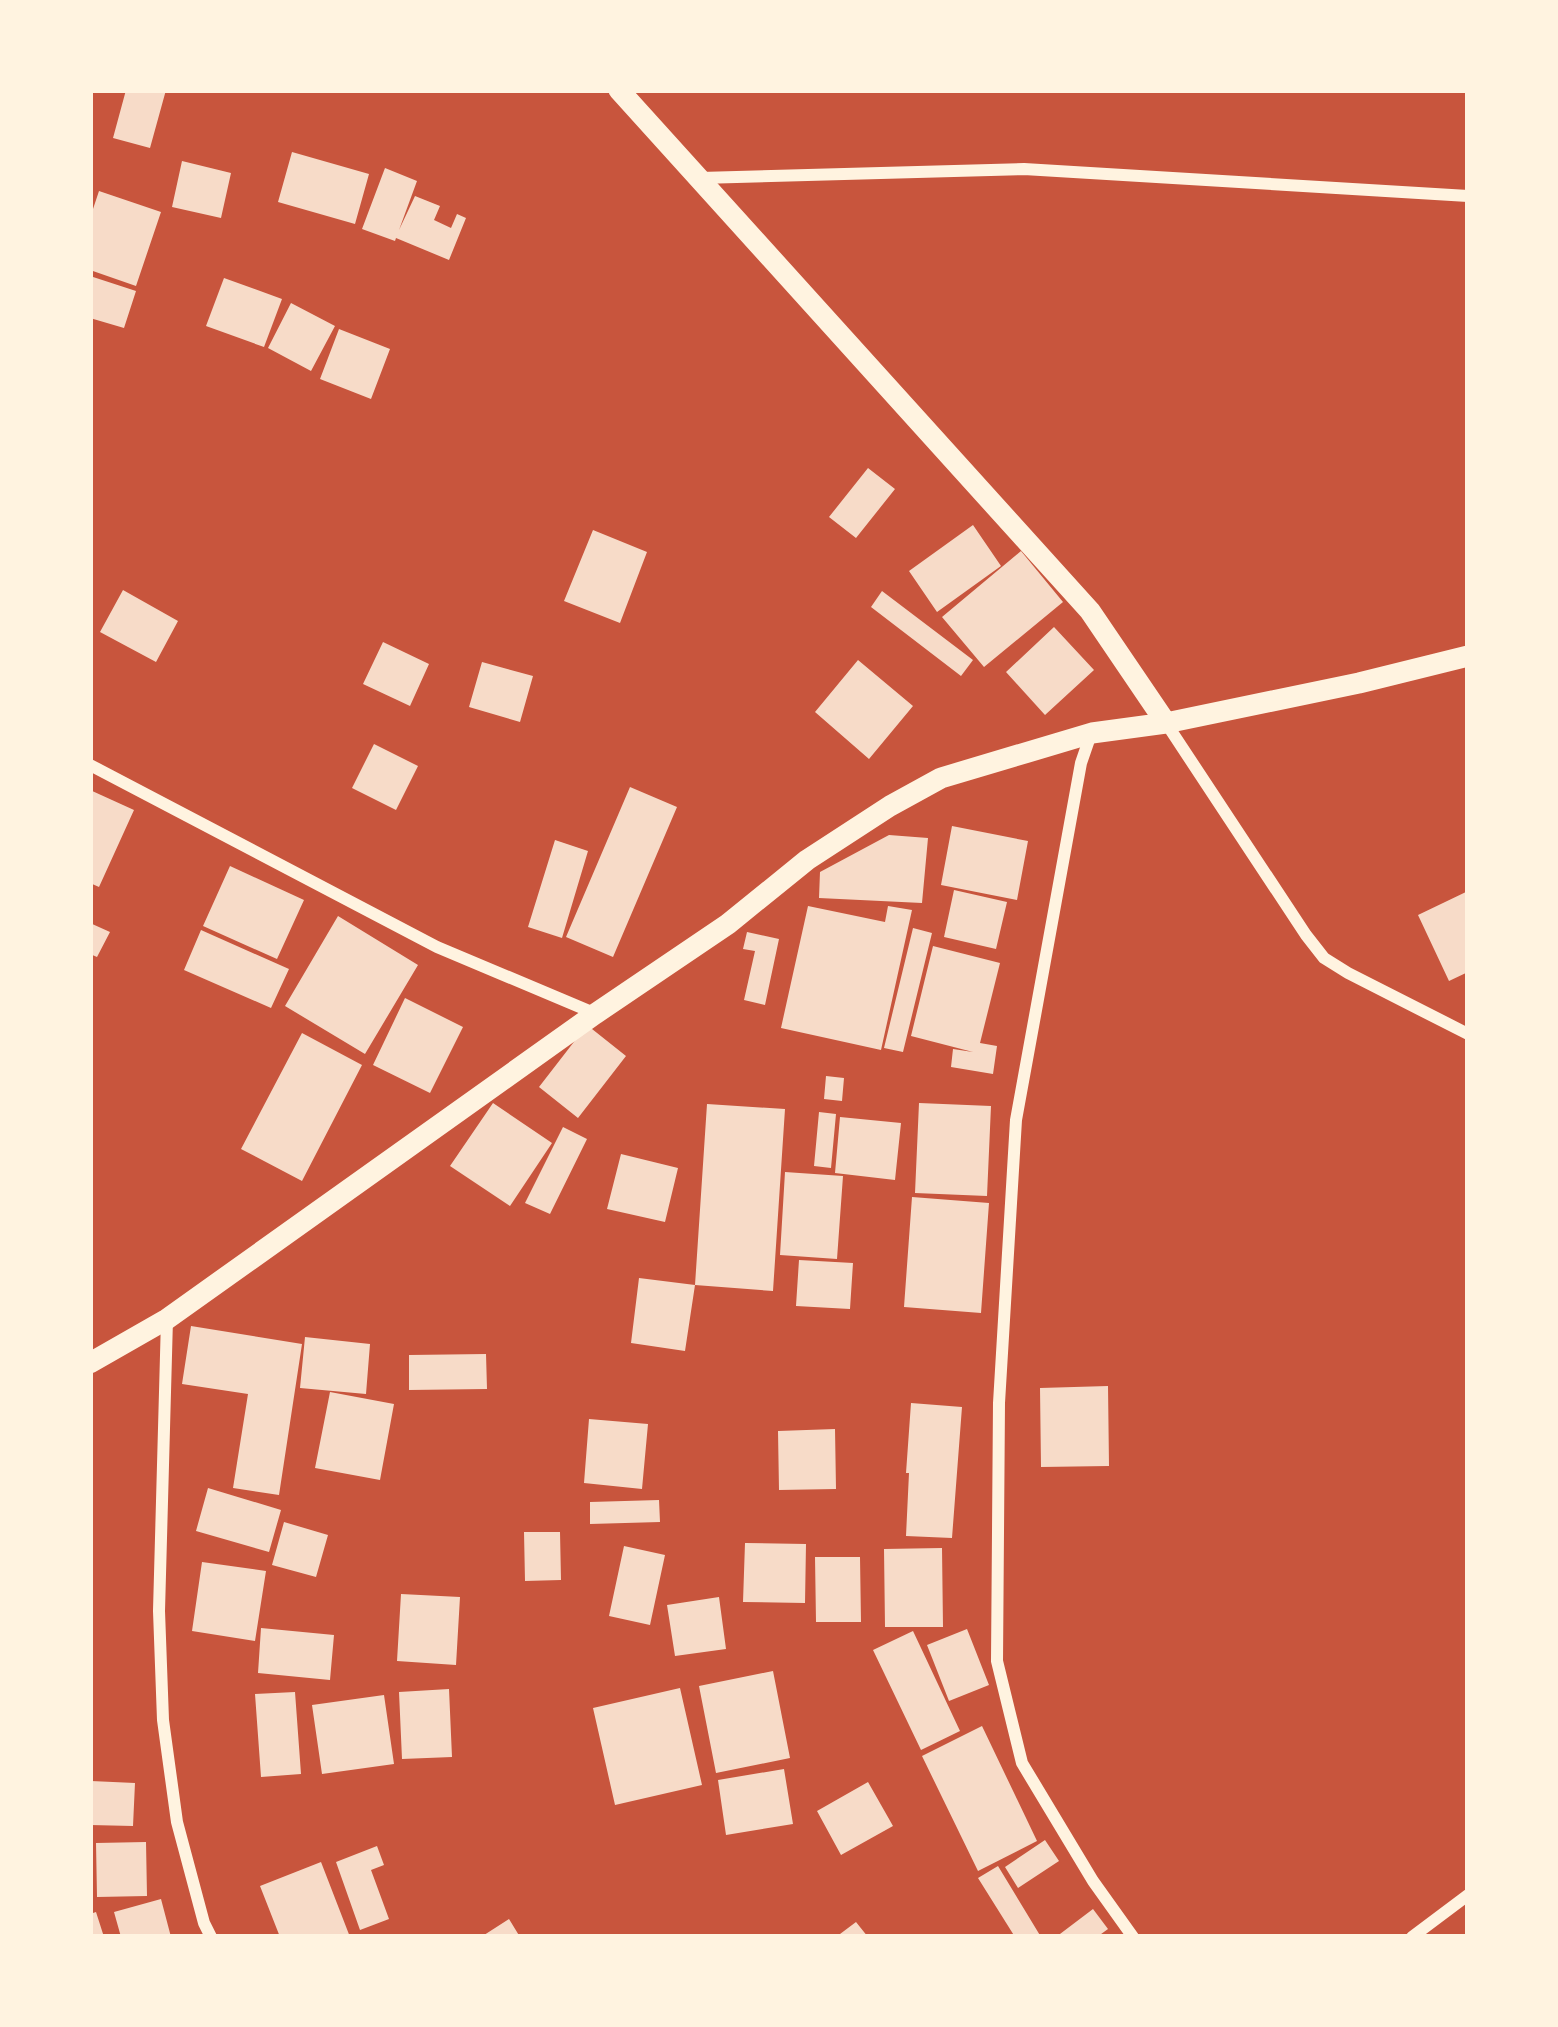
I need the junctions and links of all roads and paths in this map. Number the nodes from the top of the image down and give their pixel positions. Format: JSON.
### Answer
{"nodes":[{"id":1,"x":619,"y":90,"type":"edge"},
{"id":2,"x":699,"y":178,"type":"junction"},
{"id":3,"x":1468,"y":196,"type":"edge"},
{"id":4,"x":1468,"y":656,"type":"edge"},
{"id":5,"x":1166,"y":723,"type":"junction"},
{"id":6,"x":1092,"y":733,"type":"junction"},
{"id":7,"x":90,"y":765,"type":"edge"},
{"id":8,"x":596,"y":1014,"type":"junction"},
{"id":9,"x":1468,"y":1034,"type":"edge"},
{"id":10,"x":167,"y":1318,"type":"junction"},
{"id":11,"x":90,"y":1363,"type":"edge"},
{"id":12,"x":1468,"y":1895,"type":"edge"},
{"id":13,"x":212,"y":1937,"type":"edge"},
{"id":14,"x":1133,"y":1937,"type":"edge"},
{"id":15,"x":1412,"y":1937,"type":"edge"}],
"edges":[{"from":1,"to":2,"type":"street"},
{"from":2,"to":3,"type":"street"},
{"from":2,"to":5,"type":"street"},
{"from":4,"to":5,"type":"street"},
{"from":5,"to":6,"type":"street"},
{"from":5,"to":9,"type":"street"},
{"from":6,"to":8,"type":"street"},
{"from":6,"to":14,"type":"street"},
{"from":7,"to":8,"type":"street"},
{"from":8,"to":10,"type":"street"},
{"from":10,"to":11,"type":"street"},
{"from":10,"to":13,"type":"street"},
{"from":12,"to":15,"type":"street"}]}
